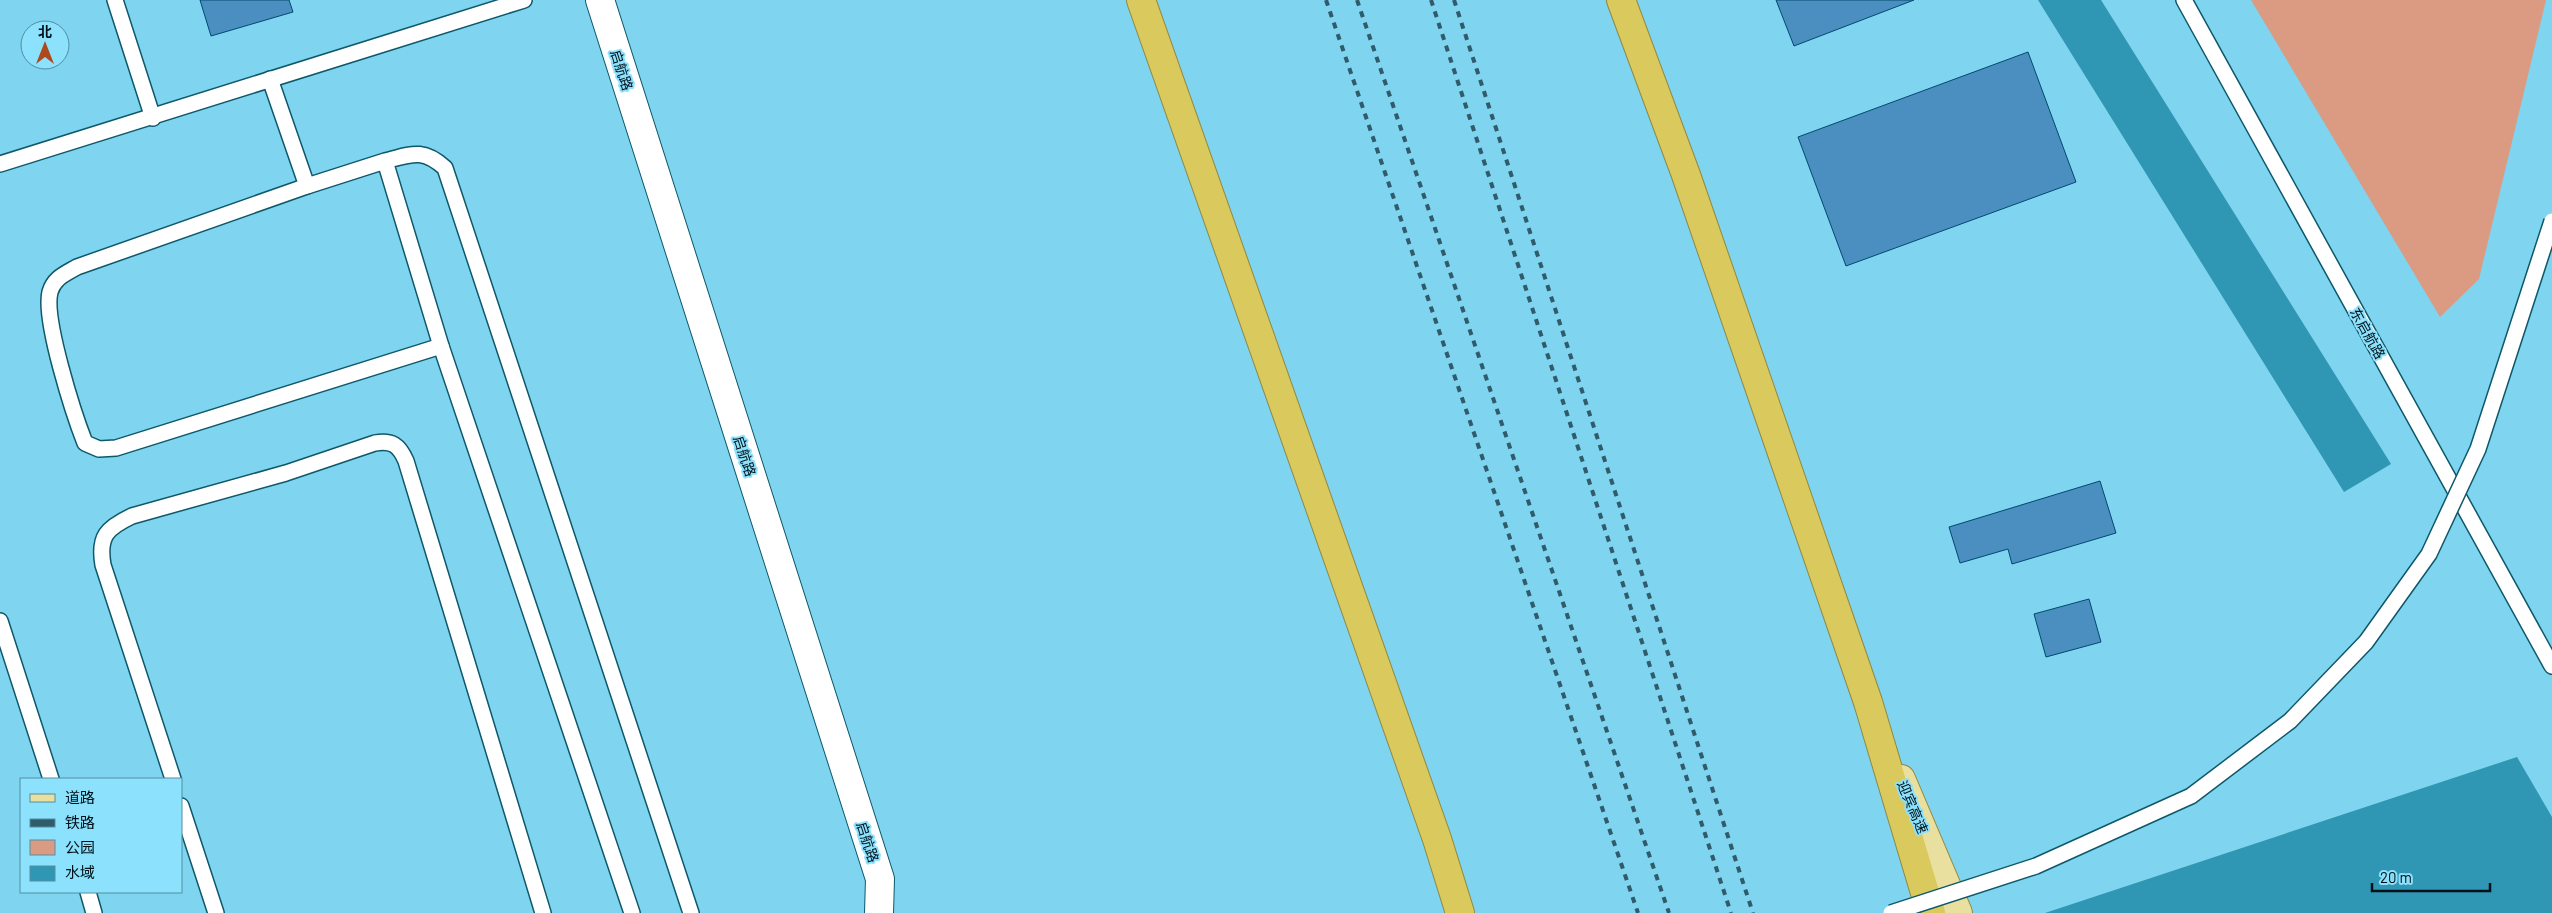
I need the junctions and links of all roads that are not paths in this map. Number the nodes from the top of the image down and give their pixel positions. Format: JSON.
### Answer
{"nodes":[{"id":1,"x":115,"y":0,"type":"edge"},
{"id":2,"x":524,"y":0,"type":"edge"},
{"id":3,"x":600,"y":0,"type":"edge"},
{"id":4,"x":1141,"y":0,"type":"edge"},
{"id":5,"x":1620,"y":0,"type":"edge"},
{"id":6,"x":2184,"y":0,"type":"edge"},
{"id":7,"x":270,"y":79,"type":"junction"},
{"id":8,"x":153,"y":118,"type":"junction"},
{"id":9,"x":385,"y":161,"type":"junction"},
{"id":10,"x":0,"y":164,"type":"edge"},
{"id":11,"x":307,"y":186,"type":"junction"},
{"id":12,"x":2552,"y":221,"type":"edge"},
{"id":13,"x":441,"y":346,"type":"junction"},
{"id":14,"x":0,"y":622,"type":"edge"},
{"id":15,"x":2552,"y":666,"type":"edge"},
{"id":16,"x":1868,"y":702,"type":"junction"},
{"id":17,"x":51,"y":778,"type":"edge"},
{"id":18,"x":172,"y":778,"type":"edge"},
{"id":19,"x":182,"y":809,"type":"edge"},
{"id":20,"x":1437,"y":839,"type":"junction"},
{"id":21,"x":88,"y":893,"type":"edge"},
{"id":22,"x":94,"y":913,"type":"edge"},
{"id":23,"x":216,"y":913,"type":"edge"},
{"id":24,"x":543,"y":913,"type":"edge"},
{"id":25,"x":632,"y":913,"type":"edge"},
{"id":26,"x":691,"y":913,"type":"edge"},
{"id":27,"x":879,"y":913,"type":"edge"},
{"id":28,"x":1450,"y":913,"type":"edge"},
{"id":29,"x":1460,"y":913,"type":"edge"},
{"id":30,"x":1891,"y":913,"type":"edge"},
{"id":31,"x":1931,"y":913,"type":"edge"},
{"id":32,"x":1958,"y":913,"type":"edge"}],
"edges":[{"from":1,"to":8,"type":"lane"},
{"from":2,"to":7,"type":"lane"},
{"from":3,"to":27,"type":"street","name":"启航路"},
{"from":4,"to":20,"type":"highway"},
{"from":5,"to":16,"type":"highway"},
{"from":6,"to":15,"type":"lane","name":"东启航路"},
{"from":7,"to":8,"type":"lane"},
{"from":7,"to":11,"type":"lane"},
{"from":8,"to":10,"type":"lane"},
{"from":9,"to":11,"type":"lane"},
{"from":9,"to":13,"type":"lane"},
{"from":9,"to":26,"type":"lane"},
{"from":11,"to":13,"type":"lane"},
{"from":12,"to":30,"type":"lane","bridge":true},
{"from":13,"to":25,"type":"lane"},
{"from":14,"to":17,"type":"lane"},
{"from":16,"to":31,"type":"highway"},
{"from":16,"to":32,"type":"main road","name":"迎宾高速"},
{"from":18,"to":24,"type":"lane"},
{"from":19,"to":23,"type":"lane"},
{"from":20,"to":28,"type":"main road"},
{"from":20,"to":29,"type":"highway"},
{"from":21,"to":22,"type":"lane"}]}
